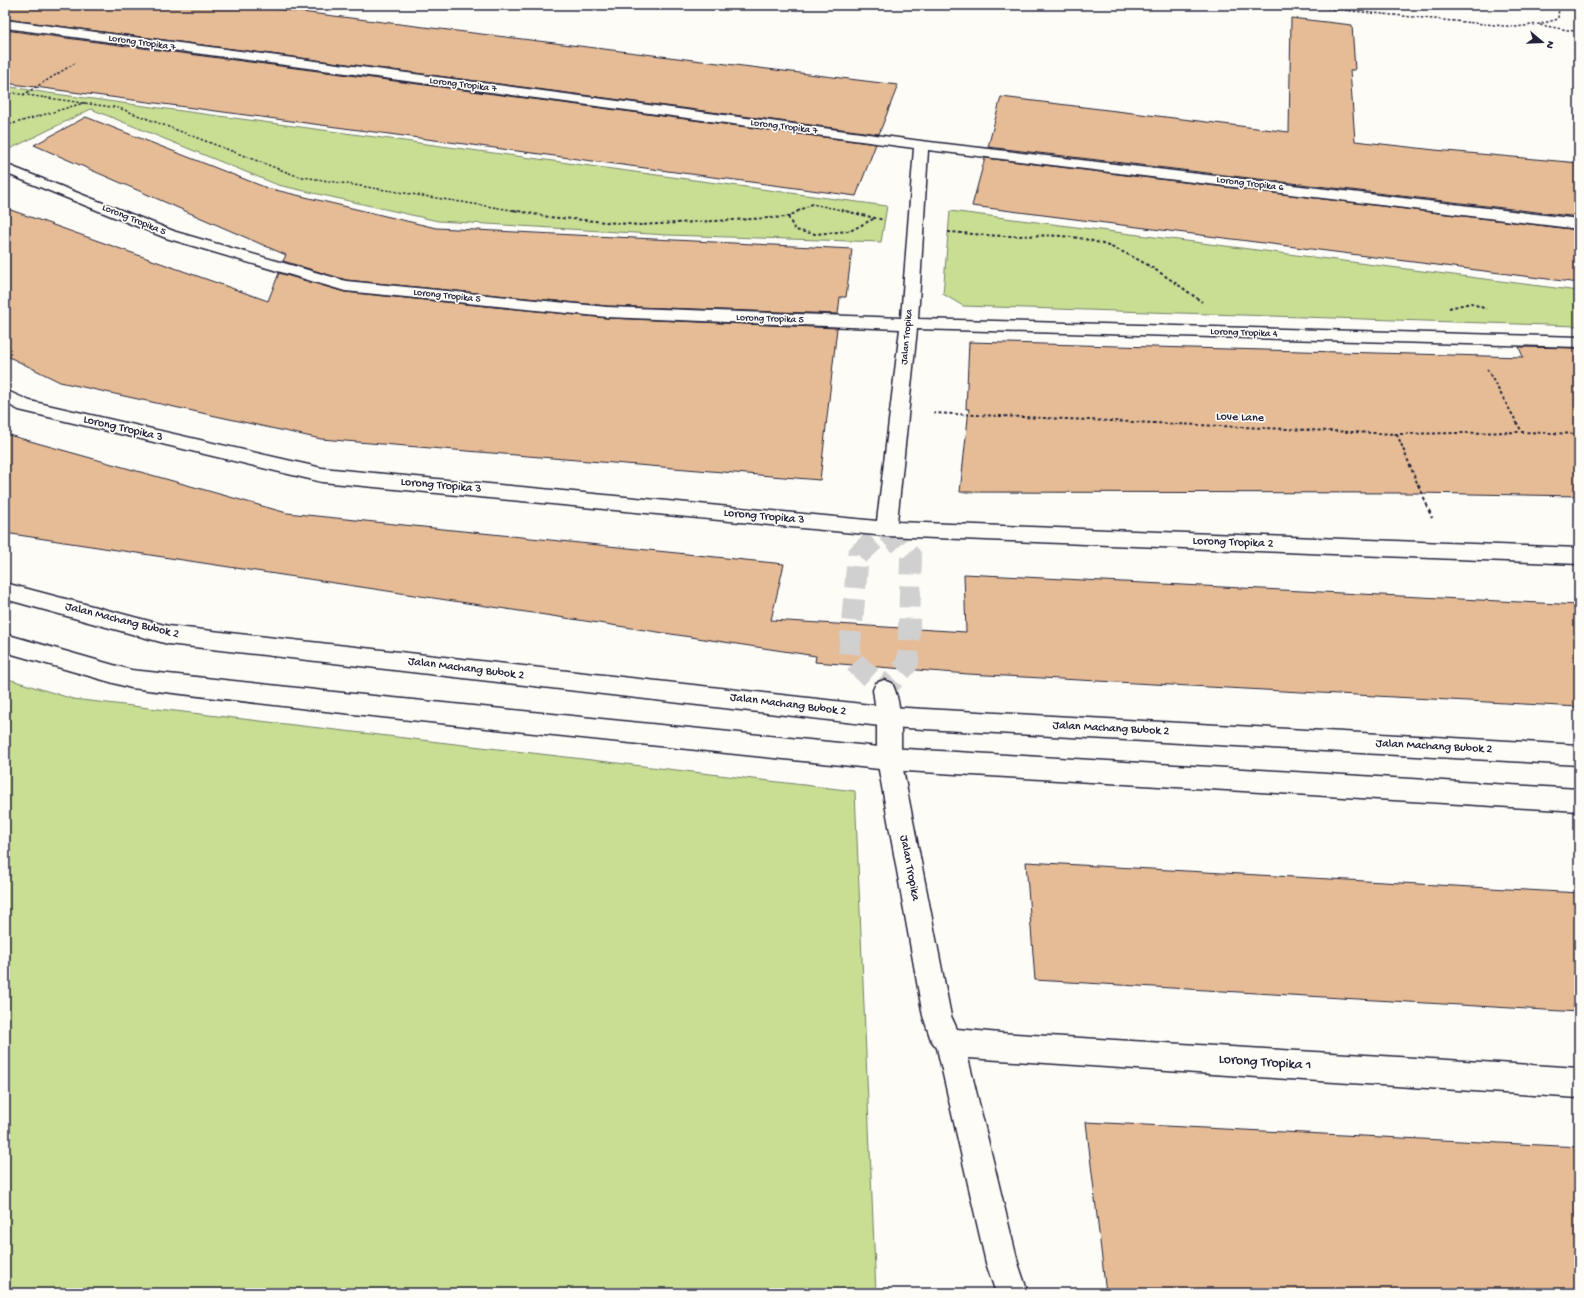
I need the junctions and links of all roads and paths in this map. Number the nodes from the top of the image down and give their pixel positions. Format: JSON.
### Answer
{"nodes":[{"id":1,"x":1291,"y":5,"type":"edge"},
{"id":2,"x":1559,"y":5,"type":"edge"},
{"id":3,"x":5,"y":24,"type":"edge"},
{"id":4,"x":1540,"y":24,"type":"junction"},
{"id":5,"x":1579,"y":32,"type":"edge"},
{"id":6,"x":112,"y":39,"type":"junction"},
{"id":7,"x":5,"y":92,"type":"edge"},
{"id":8,"x":23,"y":96,"type":"junction"},
{"id":9,"x":91,"y":101,"type":"junction"},
{"id":10,"x":5,"y":126,"type":"edge"},
{"id":11,"x":921,"y":145,"type":"junction"},
{"id":12,"x":5,"y":168,"type":"edge"},
{"id":13,"x":788,"y":217,"type":"junction"},
{"id":14,"x":876,"y":218,"type":"junction"},
{"id":15,"x":1579,"y":224,"type":"edge"},
{"id":16,"x":915,"y":228,"type":"junction"},
{"id":17,"x":1203,"y":302,"type":"dead end"},
{"id":18,"x":1444,"y":309,"type":"dead end"},
{"id":19,"x":1490,"y":310,"type":"dead end"},
{"id":20,"x":909,"y":324,"type":"junction"},
{"id":21,"x":1471,"y":339,"type":"junction"},
{"id":22,"x":1579,"y":342,"type":"edge"},
{"id":23,"x":5,"y":396,"type":"edge"},
{"id":24,"x":900,"y":412,"type":"junction"},
{"id":25,"x":1522,"y":432,"type":"junction"},
{"id":26,"x":1396,"y":434,"type":"junction"},
{"id":27,"x":1579,"y":434,"type":"edge"},
{"id":28,"x":886,"y":528,"type":"junction"},
{"id":29,"x":1445,"y":550,"type":"junction"},
{"id":30,"x":1579,"y":556,"type":"edge"},
{"id":31,"x":5,"y":591,"type":"edge"},
{"id":32,"x":5,"y":643,"type":"edge"},
{"id":33,"x":884,"y":690,"type":"dead end"},
{"id":34,"x":889,"y":717,"type":"junction"},
{"id":35,"x":1579,"y":755,"type":"edge"},
{"id":36,"x":889,"y":759,"type":"junction"},
{"id":37,"x":1579,"y":800,"type":"edge"},
{"id":38,"x":950,"y":1042,"type":"junction"},
{"id":39,"x":1579,"y":1083,"type":"edge"},
{"id":40,"x":1012,"y":1293,"type":"edge"}],
"edges":[{"from":1,"to":4,"type":"path"},
{"from":2,"to":4,"type":"path"},
{"from":3,"to":6,"type":"street","name":"Lorong Tropika 7"},
{"from":4,"to":5,"type":"path"},
{"from":6,"to":8,"type":"path"},
{"from":6,"to":11,"type":"street","name":"Lorong Tropika 7"},
{"from":7,"to":8,"type":"path"},
{"from":8,"to":9,"type":"path"},
{"from":9,"to":10,"type":"path"},
{"from":9,"to":13,"type":"path"},
{"from":11,"to":15,"type":"street","name":"Lorong Tropika 6"},
{"from":11,"to":16,"type":"street","name":"Jalan Tropika"},
{"from":12,"to":20,"type":"street","name":"Lorong Tropika 5"},
{"from":13,"to":14,"type":"path"},
{"from":13,"to":14,"type":"path"},
{"from":14,"to":16,"type":"path"},
{"from":16,"to":17,"type":"path"},
{"from":16,"to":20,"type":"street","name":"Jalan Tropika"},
{"from":18,"to":19,"type":"path"},
{"from":20,"to":21,"type":"street","name":"Lorong Tropika 4"},
{"from":20,"to":24,"type":"street","name":"Jalan Tropika"},
{"from":21,"to":22,"type":"street","name":"Lorong Tropika 4"},
{"from":21,"to":25,"type":"path"},
{"from":23,"to":28,"type":"street","name":"Lorong Tropika 3"},
{"from":24,"to":26,"type":"path","name":"Love Lane"},
{"from":24,"to":28,"type":"street","name":"Jalan Tropika"},
{"from":25,"to":26,"type":"path","name":"Love Lane"},
{"from":25,"to":27,"type":"path","name":"Love Lane"},
{"from":26,"to":29,"type":"path"},
{"from":28,"to":29,"type":"street","name":"Lorong Tropika 2"},
{"from":29,"to":30,"type":"street","name":"Lorong Tropika 2"},
{"from":31,"to":34,"type":"street","name":"Jalan Machang Bubok 2"},
{"from":32,"to":36,"type":"street"},
{"from":33,"to":34,"type":"street","name":"Jalan Tropika"},
{"from":34,"to":35,"type":"street","name":"Jalan Machang Bubok 2"},
{"from":34,"to":36,"type":"street","name":"Jalan Tropika"},
{"from":36,"to":37,"type":"street"},
{"from":36,"to":38,"type":"street","name":"Jalan Tropika"},
{"from":38,"to":39,"type":"street","name":"Lorong Tropika 1"},
{"from":38,"to":40,"type":"street","name":"Jalan Tropika"}]}
